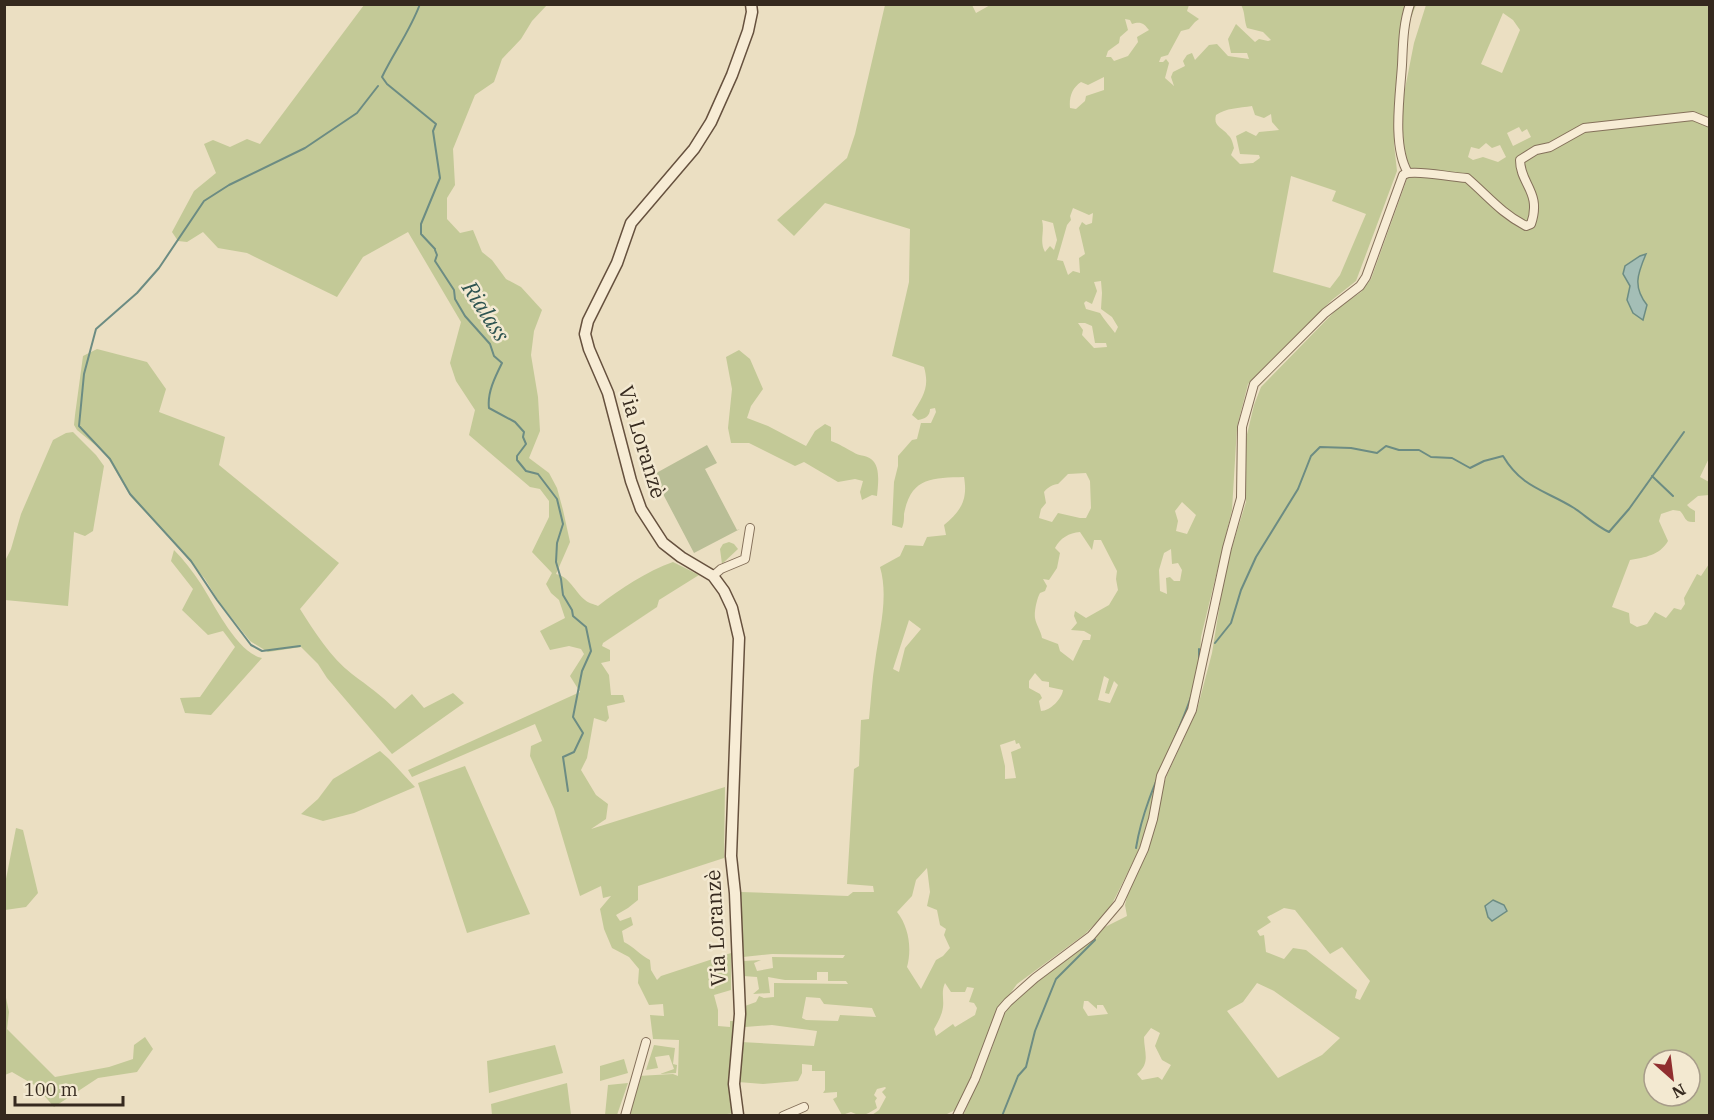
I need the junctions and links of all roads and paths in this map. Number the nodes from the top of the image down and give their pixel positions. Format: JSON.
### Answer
{"nodes":[{"id":1,"x":751,"y":4,"type":"edge"},
{"id":2,"x":1410,"y":4,"type":"edge"},
{"id":3,"x":1710,"y":123,"type":"edge"},
{"id":4,"x":1408,"y":172,"type":"junction"},
{"id":5,"x":750,"y":528,"type":"dead end"},
{"id":6,"x":713,"y":576,"type":"junction"},
{"id":7,"x":646,"y":1042,"type":"dead end"},
{"id":8,"x":804,"y":1107,"type":"dead end"},
{"id":9,"x":625,"y":1116,"type":"edge"},
{"id":10,"x":737,"y":1116,"type":"edge"},
{"id":11,"x":783,"y":1116,"type":"edge"},
{"id":12,"x":957,"y":1116,"type":"edge"}],
"edges":[{"from":1,"to":6,"type":"street","name":"Via Loranzè"},
{"from":2,"to":4,"type":"street"},
{"from":3,"to":4,"type":"street"},
{"from":4,"to":12,"type":"street"},
{"from":5,"to":6,"type":"street"},
{"from":6,"to":10,"type":"street","name":"Via Loranzè"},
{"from":7,"to":9,"type":"street"},
{"from":8,"to":11,"type":"street"}]}
